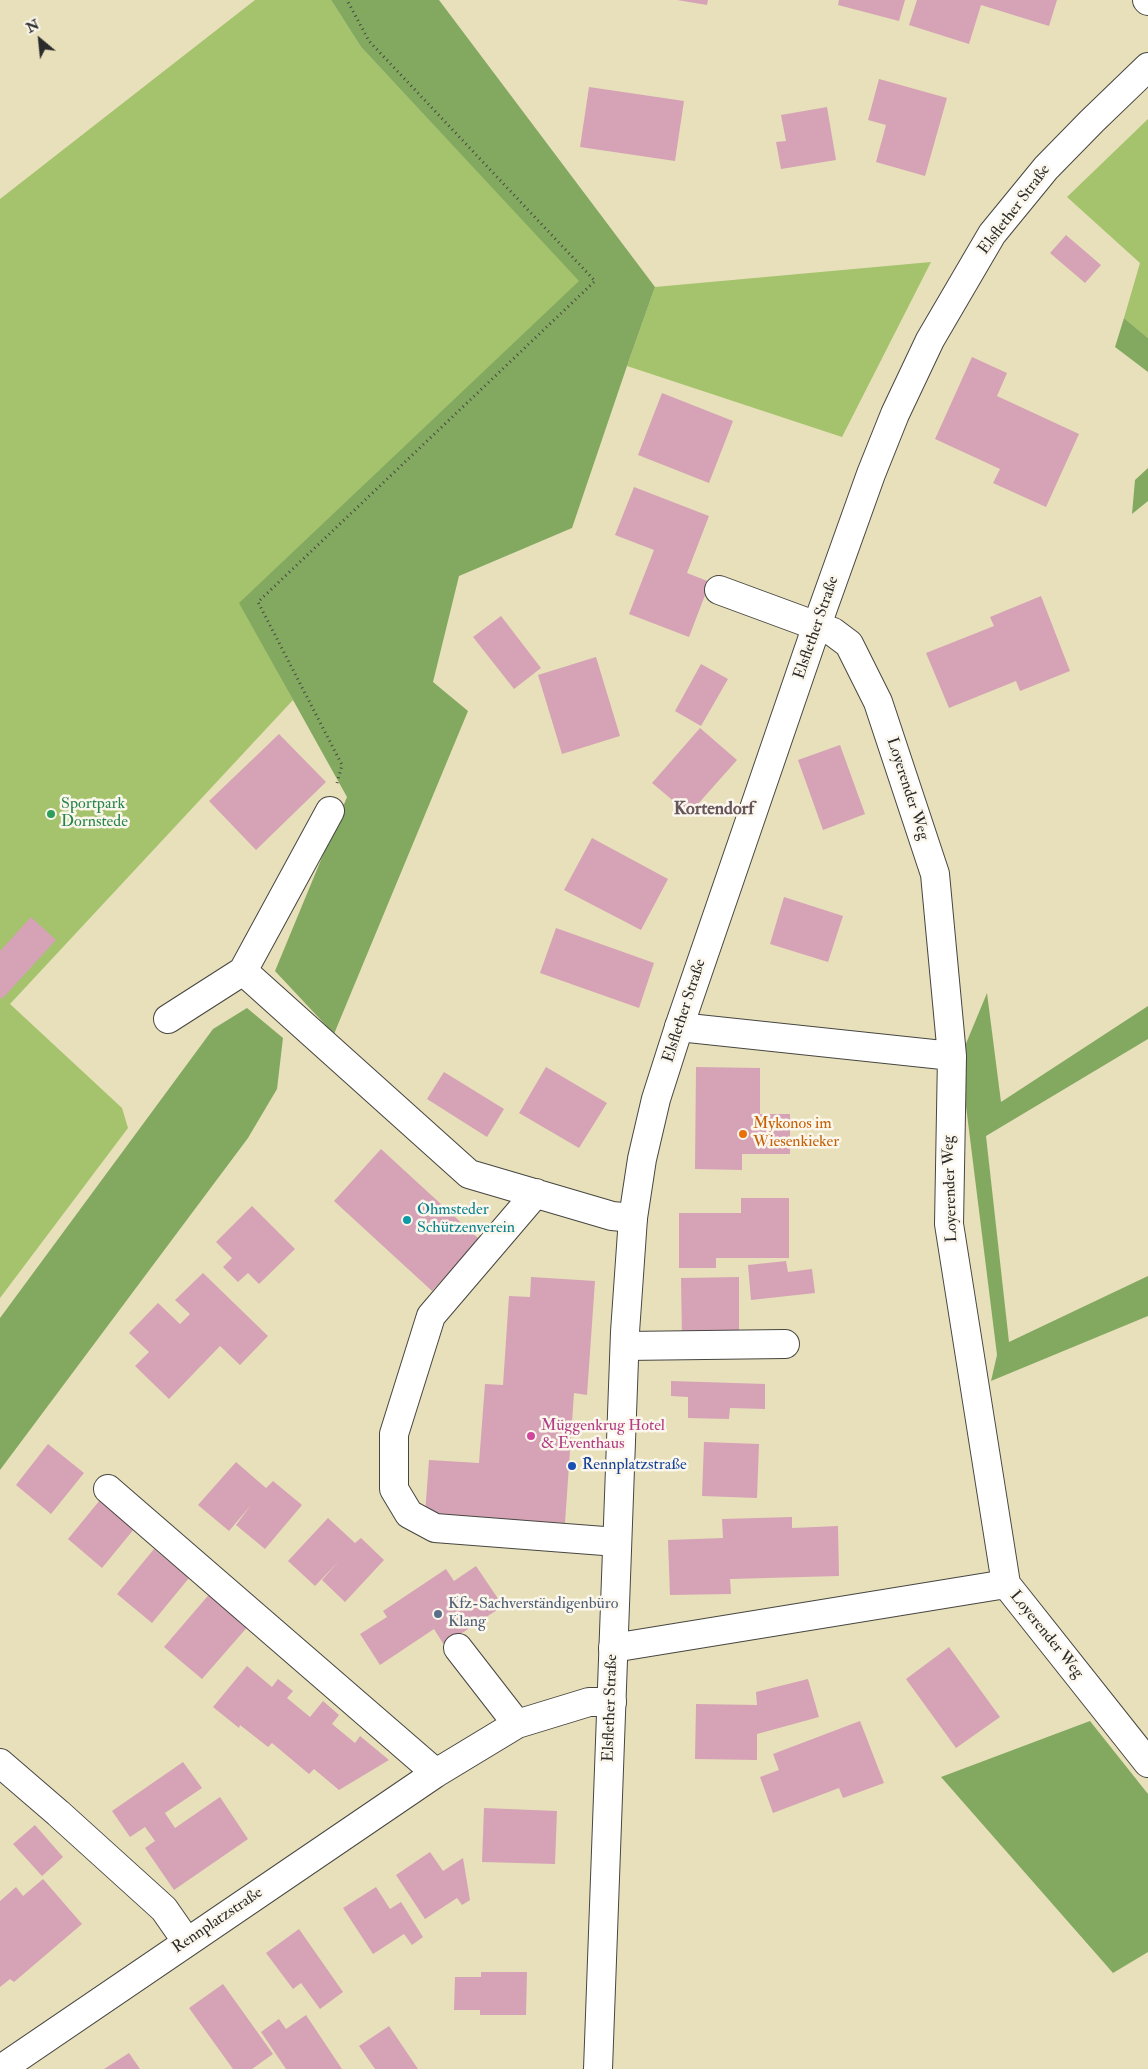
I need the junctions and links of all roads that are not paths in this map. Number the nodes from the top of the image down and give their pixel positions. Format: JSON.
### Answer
{"nodes":[{"id":1,"x":1148,"y":67,"type":"edge"},
{"id":2,"x":719,"y":590,"type":"dead end"},
{"id":3,"x":817,"y":625,"type":"junction"},
{"id":4,"x":330,"y":811,"type":"road end"},
{"id":5,"x":243,"y":971,"type":"junction"},
{"id":6,"x":168,"y":1019,"type":"dead end"},
{"id":7,"x":679,"y":1027,"type":"junction"},
{"id":8,"x":952,"y":1056,"type":"junction"},
{"id":9,"x":536,"y":1193,"type":"junction"},
{"id":10,"x":634,"y":1218,"type":"junction"},
{"id":11,"x":785,"y":1344,"type":"dead end"},
{"id":12,"x":625,"y":1346,"type":"junction"},
{"id":13,"x":108,"y":1489,"type":"dead end"},
{"id":14,"x":617,"y":1542,"type":"junction"},
{"id":15,"x":1006,"y":1584,"type":"junction"},
{"id":16,"x":458,"y":1648,"type":"dead end"},
{"id":17,"x":613,"y":1648,"type":"junction"},
{"id":18,"x":612,"y":1702,"type":"junction"},
{"id":19,"x":517,"y":1724,"type":"junction"},
{"id":20,"x":1148,"y":1763,"type":"edge"},
{"id":21,"x":0,"y":1764,"type":"edge"},
{"id":22,"x":436,"y":1773,"type":"junction"},
{"id":23,"x":187,"y":1942,"type":"junction"},
{"id":24,"x":1,"y":2069,"type":"edge"},
{"id":25,"x":598,"y":2069,"type":"edge"}],
"edges":[{"from":1,"to":3,"type":"street","name":"Elsflether Straße"},
{"from":2,"to":3,"type":"street","name":"Loyerender Weg"},
{"from":3,"to":7,"type":"street","name":"Elsflether Straße"},
{"from":3,"to":8,"type":"street","name":"Loyerender Weg"},
{"from":4,"to":5,"type":"street"},
{"from":5,"to":6,"type":"street"},
{"from":5,"to":9,"type":"street"},
{"from":7,"to":8,"type":"street"},
{"from":7,"to":10,"type":"street","name":"Elsflether Straße"},
{"from":8,"to":15,"type":"street","name":"Loyerender Weg"},
{"from":9,"to":10,"type":"street"},
{"from":9,"to":14,"type":"street"},
{"from":10,"to":12,"type":"street","name":"Elsflether Straße"},
{"from":11,"to":12,"type":"street"},
{"from":12,"to":14,"type":"street","name":"Elsflether Straße"},
{"from":13,"to":22,"type":"street"},
{"from":14,"to":17,"type":"street","name":"Elsflether Straße"},
{"from":15,"to":17,"type":"street"},
{"from":15,"to":20,"type":"street","name":"Loyerender Weg"},
{"from":16,"to":19,"type":"street"},
{"from":17,"to":18,"type":"street","name":"Elsflether Straße"},
{"from":18,"to":19,"type":"street","name":"Rennplatzstraße"},
{"from":18,"to":25,"type":"street","name":"Elsflether Straße"},
{"from":19,"to":22,"type":"street","name":"Rennplatzstraße"},
{"from":21,"to":23,"type":"street"},
{"from":22,"to":23,"type":"street","name":"Rennplatzstraße"},
{"from":23,"to":24,"type":"street","name":"Rennplatzstraße"}]}
